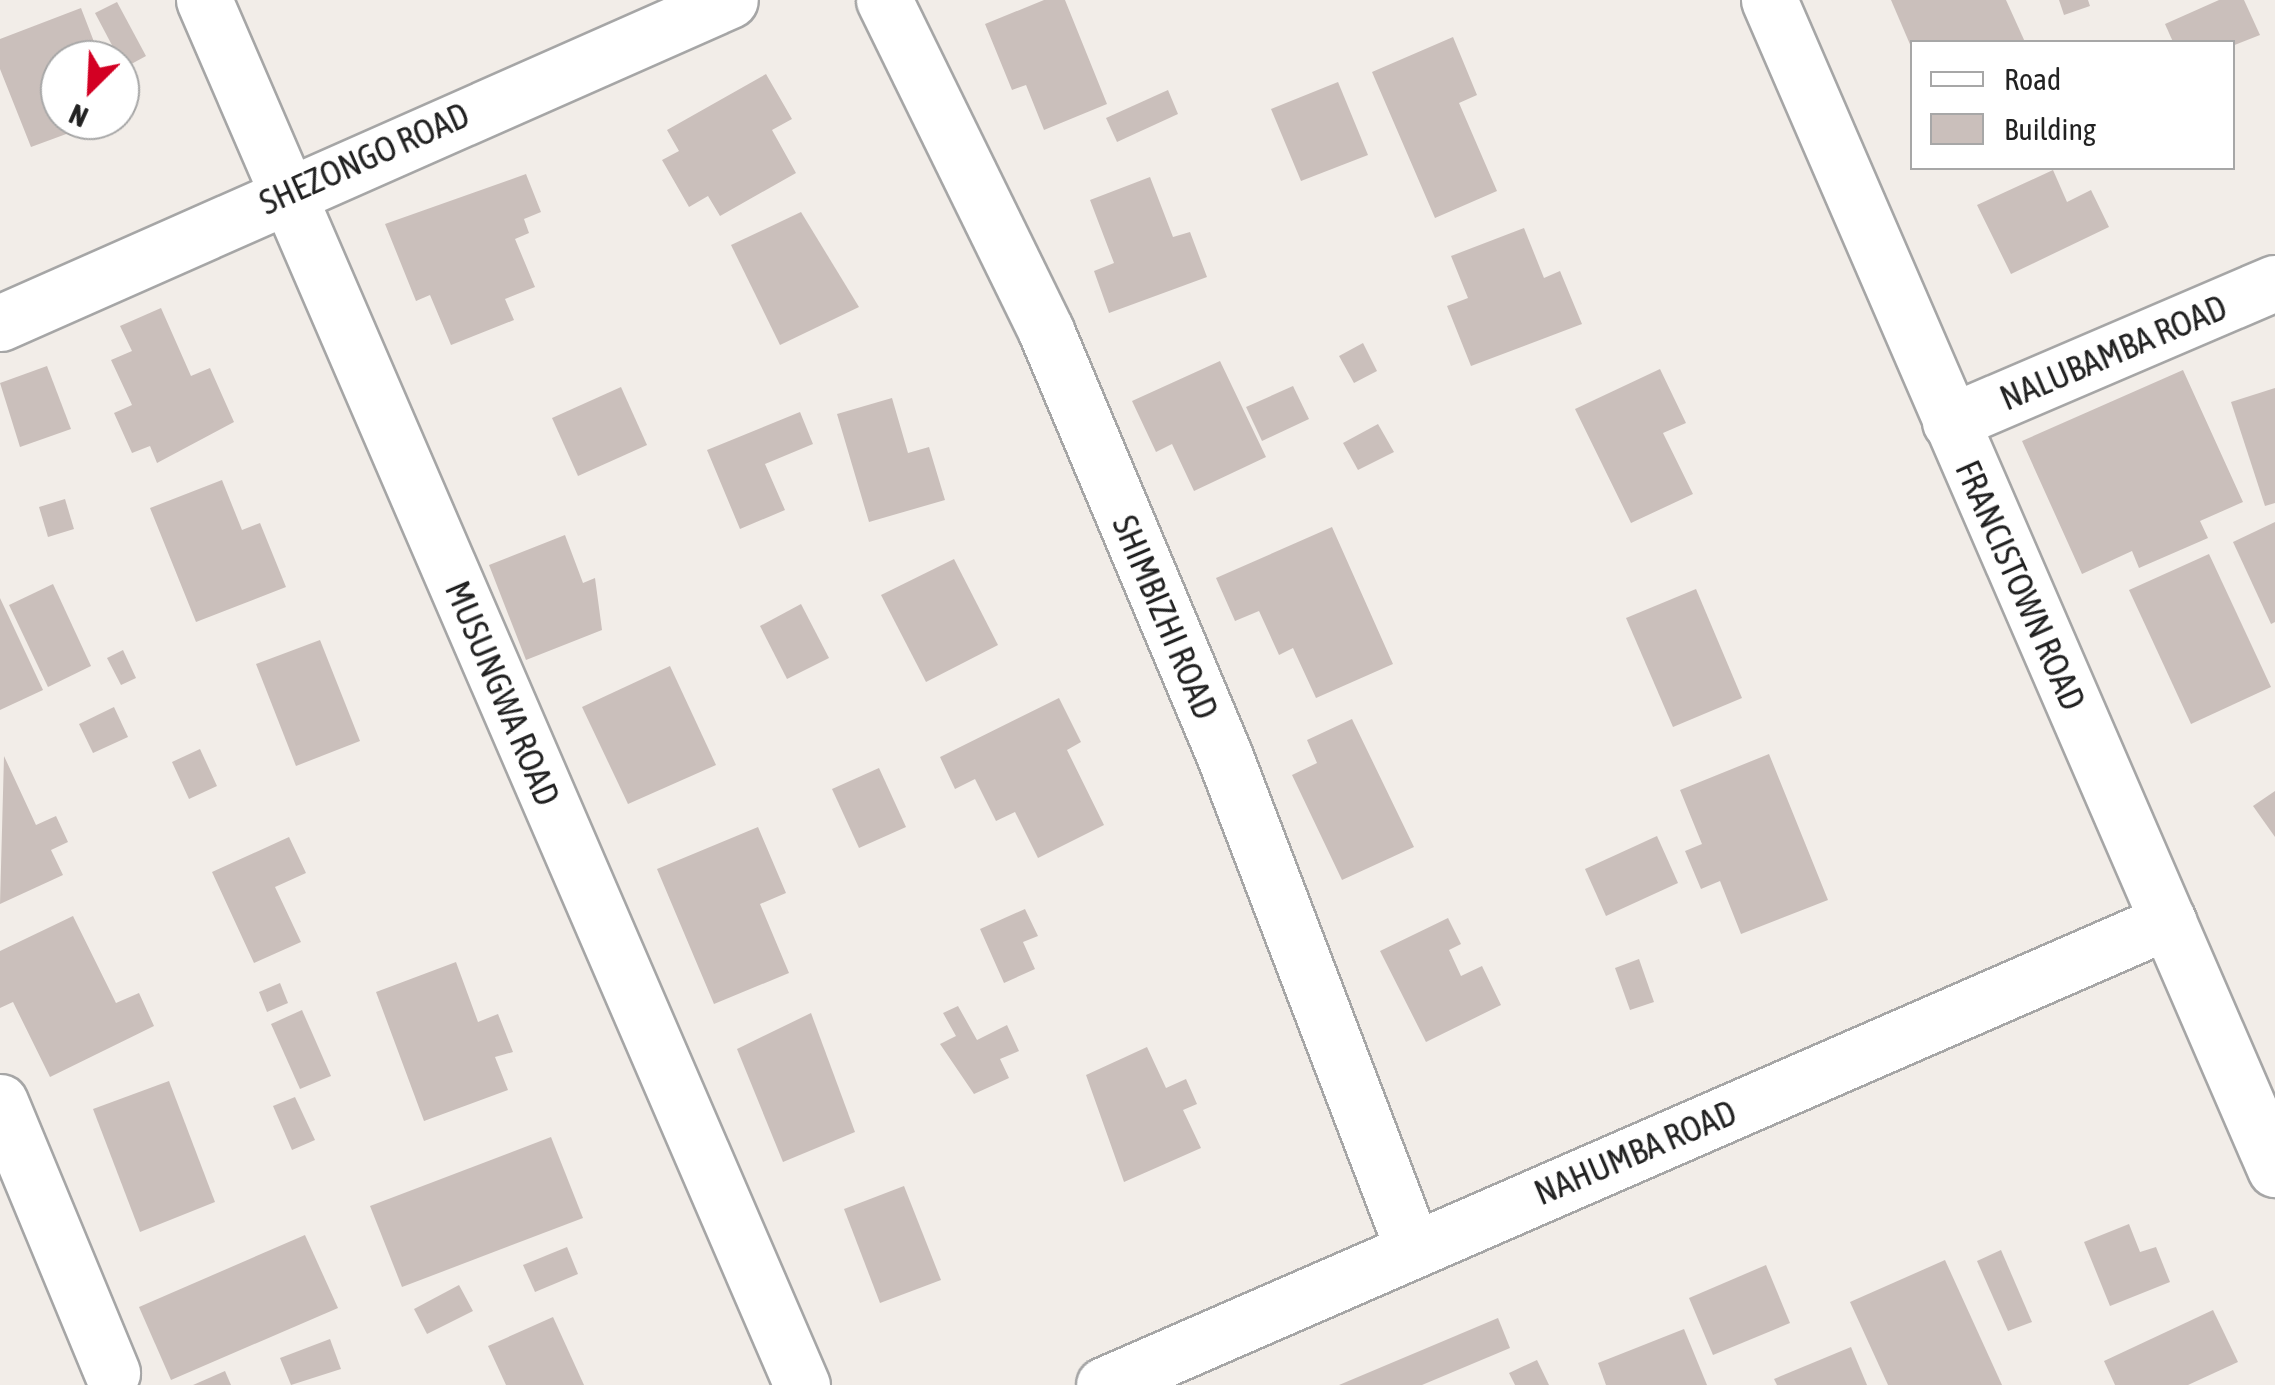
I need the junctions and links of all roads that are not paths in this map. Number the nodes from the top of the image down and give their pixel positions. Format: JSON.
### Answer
{"nodes":[{"id":1,"x":204,"y":0,"type":"edge"},
{"id":2,"x":730,"y":0,"type":"edge"},
{"id":3,"x":1769,"y":0,"type":"edge"},
{"id":4,"x":887,"y":1,"type":"edge"},
{"id":5,"x":286,"y":191,"type":"junction"},
{"id":6,"x":2275,"y":282,"type":"edge"},
{"id":7,"x":0,"y":323,"type":"edge"},
{"id":8,"x":1950,"y":422,"type":"junction"},
{"id":9,"x":2168,"y":920,"type":"junction"},
{"id":10,"x":0,"y":1102,"type":"edge"},
{"id":11,"x":2275,"y":1169,"type":"edge"},
{"id":12,"x":1412,"y":1248,"type":"junction"},
{"id":13,"x":112,"y":1373,"type":"dead end"},
{"id":14,"x":802,"y":1385,"type":"edge"},
{"id":15,"x":1104,"y":1385,"type":"edge"}],
"edges":[{"from":1,"to":5,"type":"street","name":"MUSUNGWA ROAD"},
{"from":2,"to":5,"type":"street","name":"SHEZONGO ROAD"},
{"from":3,"to":8,"type":"street","name":"FRANCISTOWN ROAD"},
{"from":4,"to":12,"type":"street","name":"SHIMBIZHI ROAD"},
{"from":5,"to":7,"type":"street","name":"SHEZONGO ROAD"},
{"from":5,"to":14,"type":"street","name":"MUSUNGWA ROAD"},
{"from":6,"to":8,"type":"street","name":"NALUBAMBA ROAD"},
{"from":8,"to":9,"type":"street","name":"FRANCISTOWN ROAD"},
{"from":9,"to":11,"type":"street","name":"FRANCISTOWN ROAD"},
{"from":9,"to":12,"type":"street","name":"NAHUMBA ROAD"},
{"from":10,"to":13,"type":"street"},
{"from":12,"to":15,"type":"street","name":"NAHUMBA ROAD"}]}
